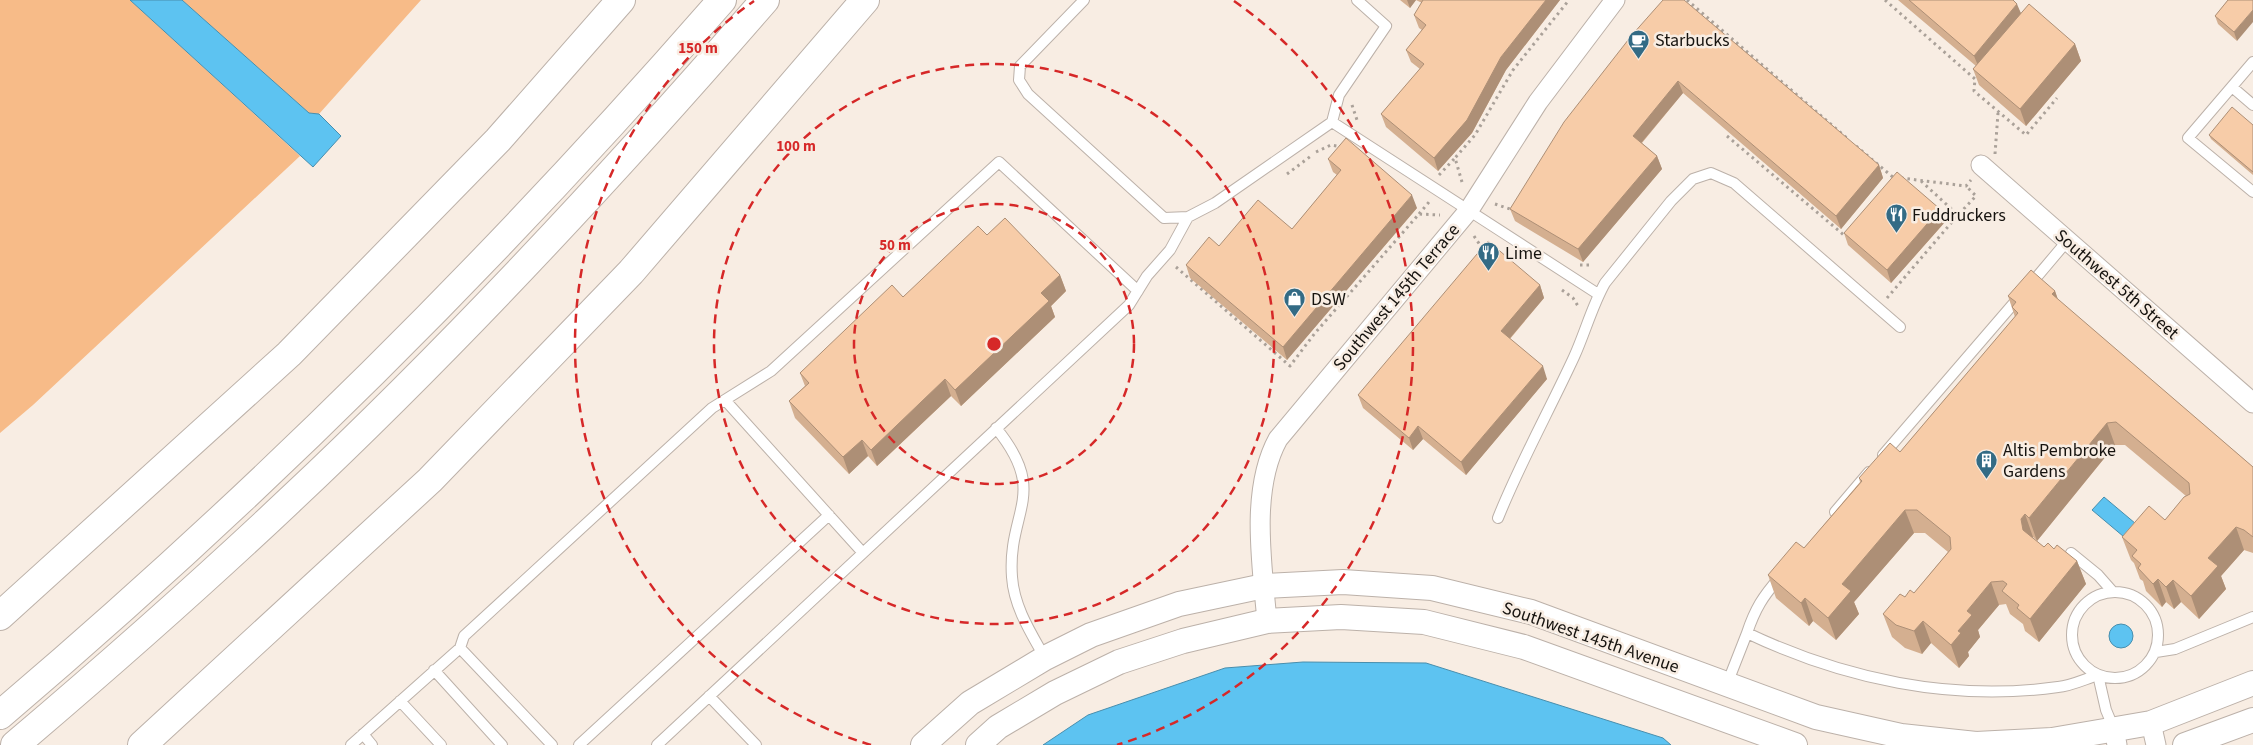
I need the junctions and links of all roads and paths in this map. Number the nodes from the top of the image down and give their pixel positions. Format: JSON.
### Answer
{"nodes":[{"id":1,"x":621,"y":0,"type":"edge"},
{"id":2,"x":722,"y":0,"type":"edge"},
{"id":3,"x":765,"y":0,"type":"edge"},
{"id":4,"x":865,"y":0,"type":"edge"},
{"id":5,"x":1084,"y":0,"type":"edge"},
{"id":6,"x":1357,"y":0,"type":"edge"},
{"id":7,"x":1568,"y":0,"type":"edge"},
{"id":8,"x":1615,"y":0,"type":"edge"},
{"id":9,"x":1687,"y":0,"type":"edge"},
{"id":10,"x":1885,"y":0,"type":"edge"},
{"id":11,"x":2253,"y":62,"type":"edge"},
{"id":12,"x":1980,"y":72,"type":"edge"},
{"id":13,"x":1975,"y":79,"type":"junction"},
{"id":14,"x":2232,"y":87,"type":"junction"},
{"id":15,"x":2057,"y":98,"type":"dead end"},
{"id":16,"x":2253,"y":105,"type":"edge"},
{"id":17,"x":1998,"y":112,"type":"junction"},
{"id":18,"x":1332,"y":122,"type":"junction"},
{"id":19,"x":1727,"y":136,"type":"edge"},
{"id":20,"x":1346,"y":148,"type":"edge"},
{"id":21,"x":1982,"y":167,"type":"junction"},
{"id":22,"x":1287,"y":174,"type":"dead end"},
{"id":23,"x":1895,"y":177,"type":"junction"},
{"id":24,"x":1921,"y":181,"type":"junction"},
{"id":25,"x":1462,"y":182,"type":"dead end"},
{"id":26,"x":1889,"y":185,"type":"edge"},
{"id":27,"x":1966,"y":186,"type":"junction"},
{"id":28,"x":2253,"y":192,"type":"edge"},
{"id":29,"x":1423,"y":198,"type":"dead end"},
{"id":30,"x":1495,"y":204,"type":"dead end"},
{"id":31,"x":1469,"y":210,"type":"junction"},
{"id":32,"x":1515,"y":210,"type":"edge"},
{"id":33,"x":1419,"y":214,"type":"junction"},
{"id":34,"x":1441,"y":215,"type":"dead end"},
{"id":35,"x":1958,"y":215,"type":"junction"},
{"id":36,"x":1188,"y":218,"type":"junction"},
{"id":37,"x":1851,"y":229,"type":"edge"},
{"id":38,"x":1474,"y":236,"type":"dead end"},
{"id":39,"x":2068,"y":240,"type":"junction"},
{"id":40,"x":1491,"y":248,"type":"edge"},
{"id":41,"x":1486,"y":253,"type":"junction"},
{"id":42,"x":1480,"y":259,"type":"edge"},
{"id":43,"x":1176,"y":267,"type":"dead end"},
{"id":44,"x":1138,"y":290,"type":"junction"},
{"id":45,"x":1598,"y":294,"type":"junction"},
{"id":46,"x":1878,"y":308,"type":"junction"},
{"id":47,"x":1900,"y":327,"type":"dead end"},
{"id":48,"x":726,"y":400,"type":"junction"},
{"id":49,"x":2253,"y":403,"type":"edge"},
{"id":50,"x":996,"y":428,"type":"junction"},
{"id":51,"x":829,"y":515,"type":"junction"},
{"id":52,"x":1498,"y":518,"type":"dead end"},
{"id":53,"x":1826,"y":522,"type":"edge"},
{"id":54,"x":2070,"y":552,"type":"dead end"},
{"id":55,"x":863,"y":553,"type":"junction"},
{"id":56,"x":1788,"y":567,"type":"edge"},
{"id":57,"x":1264,"y":586,"type":"junction"},
{"id":58,"x":2113,"y":592,"type":"junction"},
{"id":59,"x":0,"y":616,"type":"edge"},
{"id":60,"x":2253,"y":617,"type":"edge"},
{"id":61,"x":1267,"y":621,"type":"junction"},
{"id":62,"x":1747,"y":633,"type":"junction"},
{"id":63,"x":460,"y":648,"type":"junction"},
{"id":64,"x":2156,"y":652,"type":"junction"},
{"id":65,"x":1045,"y":658,"type":"junction"},
{"id":66,"x":434,"y":670,"type":"junction"},
{"id":67,"x":2098,"y":675,"type":"junction"},
{"id":68,"x":2253,"y":683,"type":"edge"},
{"id":69,"x":1727,"y":684,"type":"junction"},
{"id":70,"x":709,"y":696,"type":"junction"},
{"id":71,"x":400,"y":701,"type":"junction"},
{"id":72,"x":0,"y":715,"type":"edge"},
{"id":73,"x":2253,"y":720,"type":"edge"},
{"id":74,"x":362,"y":734,"type":"junction"},
{"id":75,"x":2154,"y":734,"type":"edge"},
{"id":76,"x":2116,"y":737,"type":"edge"},
{"id":77,"x":16,"y":745,"type":"edge"},
{"id":78,"x":142,"y":745,"type":"edge"},
{"id":79,"x":351,"y":745,"type":"edge"},
{"id":80,"x":372,"y":745,"type":"edge"},
{"id":81,"x":441,"y":745,"type":"edge"},
{"id":82,"x":502,"y":745,"type":"edge"},
{"id":83,"x":552,"y":745,"type":"edge"},
{"id":84,"x":579,"y":745,"type":"edge"},
{"id":85,"x":657,"y":745,"type":"edge"},
{"id":86,"x":756,"y":745,"type":"edge"},
{"id":87,"x":923,"y":745,"type":"edge"},
{"id":88,"x":978,"y":745,"type":"edge"},
{"id":89,"x":1795,"y":745,"type":"edge"},
{"id":90,"x":2185,"y":745,"type":"edge"}],
"edges":[{"from":1,"to":59,"type":"highway"},
{"from":2,"to":72,"type":"highway"},
{"from":3,"to":77,"type":"highway"},
{"from":4,"to":78,"type":"highway"},
{"from":5,"to":36,"type":"lane"},
{"from":6,"to":18,"type":"lane"},
{"from":7,"to":25,"type":"path"},
{"from":8,"to":31,"type":"street","name":"Southwest 145th Terrace"},
{"from":9,"to":23,"type":"path"},
{"from":10,"to":13,"type":"path"},
{"from":11,"to":14,"type":"lane"},
{"from":12,"to":13,"type":"path"},
{"from":13,"to":17,"type":"path"},
{"from":14,"to":16,"type":"lane"},
{"from":14,"to":28,"type":"lane"},
{"from":15,"to":17,"type":"path"},
{"from":17,"to":21,"type":"path"},
{"from":18,"to":31,"type":"lane"},
{"from":18,"to":36,"type":"lane"},
{"from":19,"to":37,"type":"path"},
{"from":20,"to":22,"type":"path"},
{"from":21,"to":27,"type":"path"},
{"from":21,"to":39,"type":"street","name":"Southwest 5th Street"},
{"from":23,"to":24,"type":"path"},
{"from":23,"to":26,"type":"path"},
{"from":24,"to":27,"type":"path"},
{"from":24,"to":35,"type":"path"},
{"from":27,"to":35,"type":"path"},
{"from":29,"to":33,"type":"path"},
{"from":30,"to":32,"type":"path"},
{"from":31,"to":45,"type":"lane"},
{"from":31,"to":57,"type":"street","name":"Southwest 145th Terrace"},
{"from":33,"to":34,"type":"path"},
{"from":33,"to":43,"type":"path"},
{"from":35,"to":46,"type":"path"},
{"from":36,"to":44,"type":"lane"},
{"from":38,"to":41,"type":"path"},
{"from":39,"to":49,"type":"street","name":"Southwest 5th Street"},
{"from":39,"to":53,"type":"lane"},
{"from":40,"to":41,"type":"path"},
{"from":41,"to":42,"type":"path"},
{"from":44,"to":48,"type":"lane"},
{"from":44,"to":50,"type":"lane"},
{"from":45,"to":46,"type":"lane"},
{"from":45,"to":52,"type":"lane"},
{"from":46,"to":47,"type":"lane"},
{"from":48,"to":51,"type":"lane"},
{"from":48,"to":63,"type":"lane"},
{"from":50,"to":55,"type":"lane"},
{"from":50,"to":65,"type":"lane"},
{"from":51,"to":55,"type":"lane"},
{"from":51,"to":84,"type":"lane"},
{"from":54,"to":58,"type":"lane"},
{"from":55,"to":70,"type":"lane"},
{"from":56,"to":62,"type":"lane"},
{"from":57,"to":61,"type":"street","name":"Southwest 145th Terrace"},
{"from":57,"to":65,"type":"street","name":"Southwest 145th Avenue"},
{"from":57,"to":69,"type":"street","name":"Southwest 145th Avenue"},
{"from":58,"to":64,"type":"lane"},
{"from":58,"to":67,"type":"lane"},
{"from":60,"to":64,"type":"lane"},
{"from":61,"to":88,"type":"street","name":"Southwest 145th Avenue"},
{"from":61,"to":89,"type":"street","name":"Southwest 145th Avenue"},
{"from":62,"to":67,"type":"lane"},
{"from":62,"to":69,"type":"lane"},
{"from":63,"to":66,"type":"lane"},
{"from":63,"to":83,"type":"lane"},
{"from":64,"to":67,"type":"lane"},
{"from":65,"to":87,"type":"street","name":"Southwest 145th Avenue"},
{"from":66,"to":71,"type":"lane"},
{"from":66,"to":82,"type":"lane"},
{"from":67,"to":76,"type":"lane"},
{"from":68,"to":75,"type":"street","name":"Southwest 145th Avenue"},
{"from":69,"to":76,"type":"street","name":"Southwest 145th Avenue"},
{"from":70,"to":85,"type":"lane"},
{"from":70,"to":86,"type":"lane"},
{"from":71,"to":74,"type":"lane"},
{"from":71,"to":81,"type":"lane"},
{"from":73,"to":90,"type":"street"},
{"from":74,"to":79,"type":"lane"},
{"from":74,"to":80,"type":"lane"},
{"from":75,"to":76,"type":"street","name":"Southwest 145th Avenue"}]}
